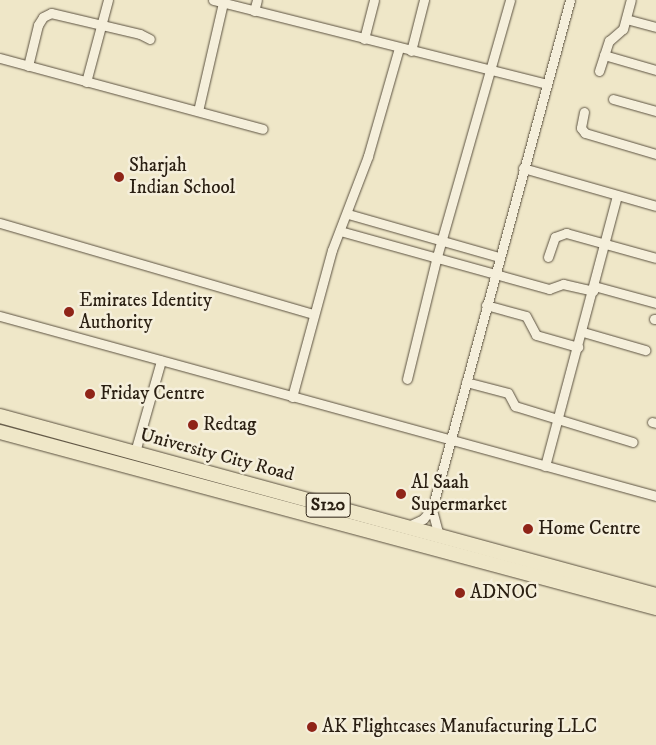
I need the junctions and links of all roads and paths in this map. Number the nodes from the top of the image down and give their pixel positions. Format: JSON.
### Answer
{"nodes":[{"id":1,"x":108,"y":0,"type":"edge"},
{"id":2,"x":213,"y":0,"type":"edge"},
{"id":3,"x":257,"y":0,"type":"edge"},
{"id":4,"x":374,"y":0,"type":"edge"},
{"id":5,"x":424,"y":0,"type":"edge"},
{"id":6,"x":510,"y":0,"type":"edge"},
{"id":7,"x":570,"y":0,"type":"edge"},
{"id":8,"x":631,"y":0,"type":"edge"},
{"id":9,"x":222,"y":3,"type":"junction"},
{"id":10,"x":254,"y":12,"type":"junction"},
{"id":11,"x":626,"y":19,"type":"junction"},
{"id":12,"x":102,"y":24,"type":"junction"},
{"id":13,"x":656,"y":27,"type":"edge"},
{"id":14,"x":150,"y":39,"type":"dead end"},
{"id":15,"x":364,"y":39,"type":"junction"},
{"id":16,"x":399,"y":48,"type":"junction"},
{"id":17,"x":410,"y":51,"type":"junction"},
{"id":18,"x":604,"y":55,"type":"junction"},
{"id":19,"x":0,"y":58,"type":"edge"},
{"id":20,"x":28,"y":66,"type":"junction"},
{"id":21,"x":490,"y":70,"type":"junction"},
{"id":22,"x":656,"y":70,"type":"edge"},
{"id":23,"x":599,"y":71,"type":"dead end"},
{"id":24,"x":86,"y":82,"type":"junction"},
{"id":25,"x":547,"y":84,"type":"junction"},
{"id":26,"x":613,"y":99,"type":"dead end"},
{"id":27,"x":198,"y":111,"type":"junction"},
{"id":28,"x":656,"y":111,"type":"edge"},
{"id":29,"x":584,"y":112,"type":"dead end"},
{"id":30,"x":263,"y":129,"type":"dead end"},
{"id":31,"x":656,"y":154,"type":"edge"},
{"id":32,"x":523,"y":168,"type":"junction"},
{"id":33,"x":617,"y":195,"type":"junction"},
{"id":34,"x":656,"y":206,"type":"edge"},
{"id":35,"x":348,"y":214,"type":"junction"},
{"id":36,"x":0,"y":223,"type":"edge"},
{"id":37,"x":340,"y":231,"type":"junction"},
{"id":38,"x":441,"y":241,"type":"junction"},
{"id":39,"x":605,"y":243,"type":"junction"},
{"id":40,"x":499,"y":257,"type":"junction"},
{"id":41,"x":548,"y":258,"type":"dead end"},
{"id":42,"x":656,"y":258,"type":"edge"},
{"id":43,"x":436,"y":260,"type":"junction"},
{"id":44,"x":494,"y":276,"type":"junction"},
{"id":45,"x":594,"y":289,"type":"junction"},
{"id":46,"x":656,"y":303,"type":"edge"},
{"id":47,"x":486,"y":305,"type":"junction"},
{"id":48,"x":314,"y":314,"type":"junction"},
{"id":49,"x":0,"y":316,"type":"edge"},
{"id":50,"x":583,"y":332,"type":"junction"},
{"id":51,"x":578,"y":347,"type":"junction"},
{"id":52,"x":645,"y":350,"type":"dead end"},
{"id":53,"x":161,"y":361,"type":"junction"},
{"id":54,"x":407,"y":378,"type":"dead end"},
{"id":55,"x":466,"y":382,"type":"junction"},
{"id":56,"x":292,"y":396,"type":"junction"},
{"id":57,"x":0,"y":416,"type":"edge"},
{"id":58,"x":558,"y":419,"type":"junction"},
{"id":59,"x":0,"y":432,"type":"edge"},
{"id":60,"x":450,"y":441,"type":"junction"},
{"id":61,"x":633,"y":442,"type":"dead end"},
{"id":62,"x":135,"y":452,"type":"junction"},
{"id":63,"x":545,"y":466,"type":"junction"},
{"id":64,"x":656,"y":496,"type":"edge"},
{"id":65,"x":432,"y":509,"type":"junction"},
{"id":66,"x":406,"y":527,"type":"junction"},
{"id":67,"x":439,"y":536,"type":"junction"},
{"id":68,"x":656,"y":595,"type":"edge"},
{"id":69,"x":656,"y":608,"type":"edge"}],
"edges":[{"from":1,"to":12,"type":"street"},
{"from":2,"to":9,"type":"street"},
{"from":3,"to":10,"type":"street"},
{"from":4,"to":15,"type":"street"},
{"from":5,"to":17,"type":"street"},
{"from":6,"to":21,"type":"street"},
{"from":7,"to":25,"type":"street"},
{"from":8,"to":11,"type":"street"},
{"from":9,"to":10,"type":"street"},
{"from":9,"to":27,"type":"street"},
{"from":10,"to":15,"type":"street"},
{"from":11,"to":13,"type":"street"},
{"from":11,"to":18,"type":"street"},
{"from":12,"to":14,"type":"street"},
{"from":12,"to":20,"type":"street"},
{"from":12,"to":24,"type":"street"},
{"from":15,"to":16,"type":"street"},
{"from":16,"to":17,"type":"street"},
{"from":16,"to":35,"type":"street"},
{"from":17,"to":21,"type":"street"},
{"from":18,"to":22,"type":"street"},
{"from":18,"to":23,"type":"street"},
{"from":19,"to":20,"type":"street"},
{"from":20,"to":24,"type":"street"},
{"from":21,"to":25,"type":"street"},
{"from":21,"to":38,"type":"street"},
{"from":24,"to":27,"type":"street"},
{"from":25,"to":32,"type":"street"},
{"from":26,"to":28,"type":"street"},
{"from":27,"to":30,"type":"street"},
{"from":29,"to":31,"type":"street"},
{"from":32,"to":33,"type":"street"},
{"from":32,"to":40,"type":"street"},
{"from":33,"to":34,"type":"street"},
{"from":33,"to":39,"type":"street"},
{"from":35,"to":37,"type":"street"},
{"from":35,"to":38,"type":"street"},
{"from":36,"to":48,"type":"street"},
{"from":37,"to":43,"type":"street"},
{"from":37,"to":48,"type":"street"},
{"from":38,"to":40,"type":"street"},
{"from":38,"to":43,"type":"street"},
{"from":39,"to":41,"type":"street"},
{"from":39,"to":42,"type":"street"},
{"from":39,"to":45,"type":"street"},
{"from":40,"to":44,"type":"street"},
{"from":43,"to":44,"type":"street"},
{"from":43,"to":54,"type":"street"},
{"from":44,"to":45,"type":"street"},
{"from":44,"to":47,"type":"street"},
{"from":45,"to":46,"type":"street"},
{"from":45,"to":50,"type":"street"},
{"from":47,"to":51,"type":"street"},
{"from":47,"to":55,"type":"street"},
{"from":48,"to":56,"type":"street"},
{"from":49,"to":53,"type":"street"},
{"from":50,"to":51,"type":"street"},
{"from":50,"to":52,"type":"street"},
{"from":51,"to":58,"type":"street"},
{"from":53,"to":56,"type":"street"},
{"from":53,"to":62,"type":"street"},
{"from":55,"to":58,"type":"street"},
{"from":55,"to":60,"type":"street"},
{"from":56,"to":60,"type":"street"},
{"from":57,"to":62,"type":"main road","name":"University City Road","number":"S120"},
{"from":58,"to":61,"type":"street"},
{"from":58,"to":63,"type":"street"},
{"from":59,"to":69,"type":"main road","name":"University City Road","number":"S120"},
{"from":60,"to":63,"type":"street"},
{"from":60,"to":65,"type":"street"},
{"from":62,"to":66,"type":"main road","name":"University City Road","number":"S120"},
{"from":63,"to":64,"type":"street"},
{"from":65,"to":66,"type":"street"},
{"from":65,"to":67,"type":"street"},
{"from":66,"to":67,"type":"main road","name":"University City Road","number":"S120"},
{"from":67,"to":68,"type":"main road","name":"University City Road","number":"S120"}]}
